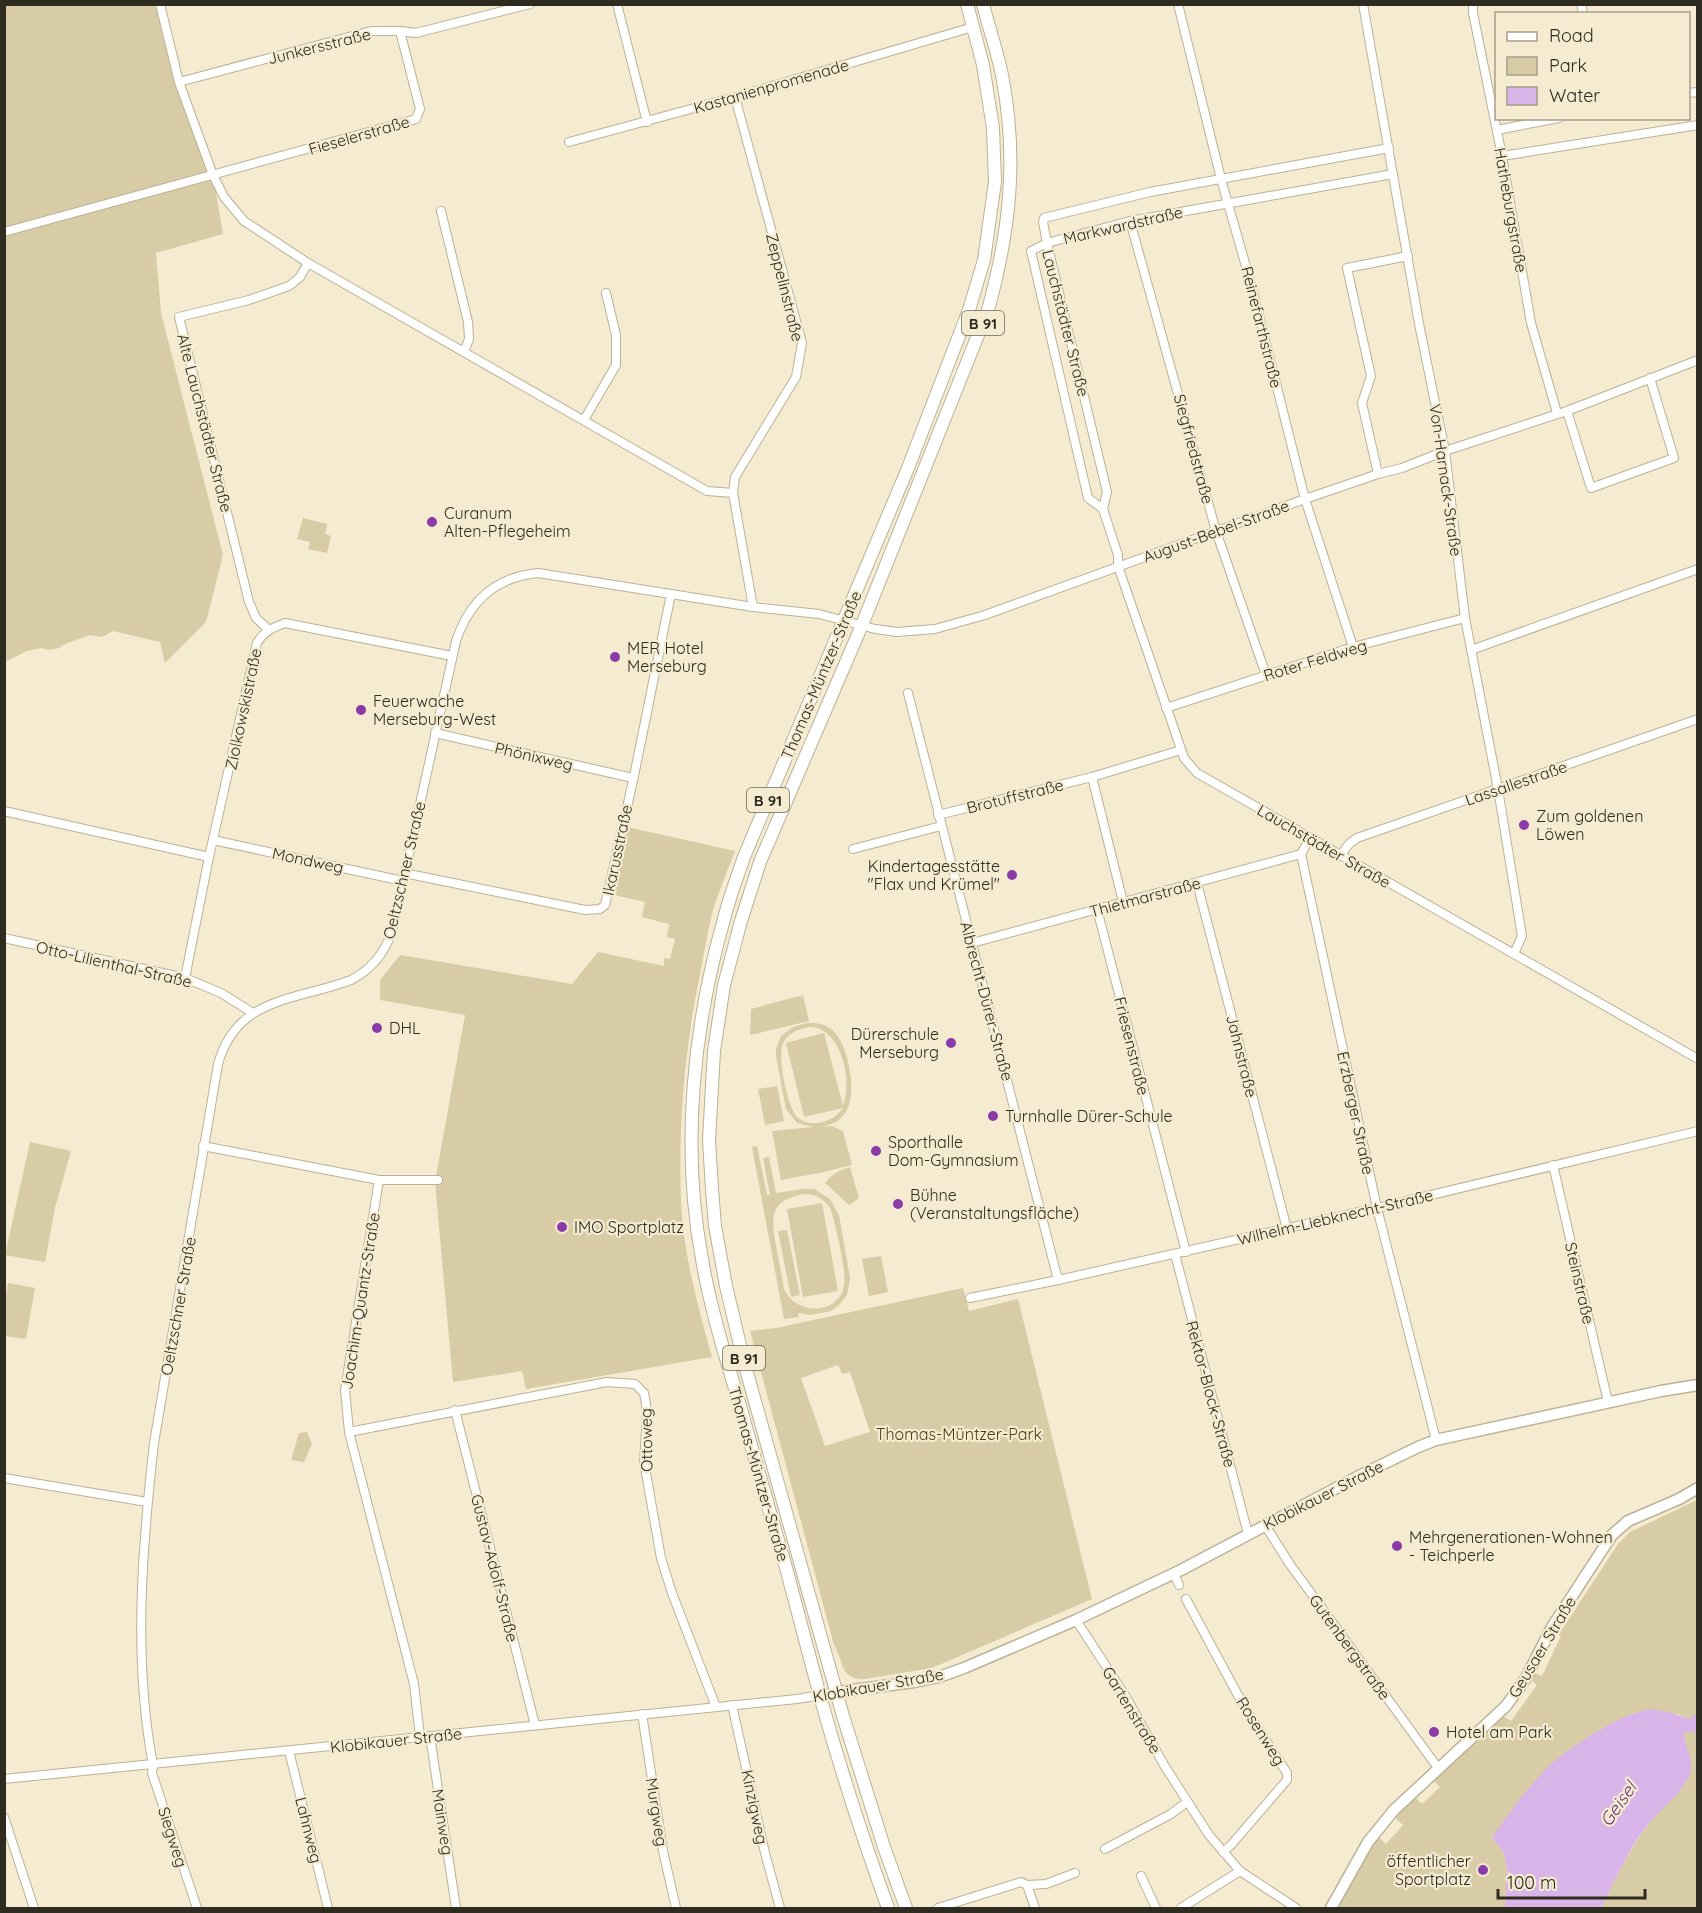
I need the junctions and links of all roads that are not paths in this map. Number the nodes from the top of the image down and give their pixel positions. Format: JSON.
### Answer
{"nodes":[{"id":1,"x":160,"y":4,"type":"edge"},
{"id":2,"x":530,"y":4,"type":"edge"},
{"id":3,"x":617,"y":4,"type":"edge"},
{"id":4,"x":967,"y":4,"type":"edge"},
{"id":5,"x":983,"y":4,"type":"edge"},
{"id":6,"x":1178,"y":4,"type":"edge"},
{"id":7,"x":1363,"y":4,"type":"edge"},
{"id":8,"x":1473,"y":4,"type":"edge"},
{"id":9,"x":973,"y":27,"type":"junction"},
{"id":10,"x":400,"y":31,"type":"junction"},
{"id":11,"x":179,"y":82,"type":"junction"},
{"id":12,"x":735,"y":97,"type":"junction"},
{"id":13,"x":1495,"y":120,"type":"edge"},
{"id":14,"x":1495,"y":120,"type":"edge"},
{"id":15,"x":1549,"y":120,"type":"edge"},
{"id":16,"x":647,"y":122,"type":"junction"},
{"id":17,"x":1698,"y":125,"type":"edge"},
{"id":18,"x":1497,"y":130,"type":"junction"},
{"id":19,"x":569,"y":142,"type":"dead end"},
{"id":20,"x":1389,"y":148,"type":"junction"},
{"id":21,"x":1502,"y":156,"type":"junction"},
{"id":22,"x":1394,"y":174,"type":"junction"},
{"id":23,"x":213,"y":175,"type":"junction"},
{"id":24,"x":1221,"y":179,"type":"junction"},
{"id":25,"x":1228,"y":204,"type":"junction"},
{"id":26,"x":441,"y":212,"type":"dead end"},
{"id":27,"x":1130,"y":221,"type":"junction"},
{"id":28,"x":4,"y":232,"type":"edge"},
{"id":29,"x":1047,"y":243,"type":"junction"},
{"id":30,"x":1408,"y":256,"type":"junction"},
{"id":31,"x":308,"y":263,"type":"junction"},
{"id":32,"x":606,"y":293,"type":"dead end"},
{"id":33,"x":464,"y":352,"type":"junction"},
{"id":34,"x":1698,"y":360,"type":"edge"},
{"id":35,"x":1650,"y":378,"type":"junction"},
{"id":36,"x":1568,"y":411,"type":"junction"},
{"id":37,"x":1557,"y":413,"type":"junction"},
{"id":38,"x":584,"y":420,"type":"junction"},
{"id":39,"x":1444,"y":451,"type":"junction"},
{"id":40,"x":1378,"y":474,"type":"junction"},
{"id":41,"x":733,"y":493,"type":"junction"},
{"id":42,"x":1305,"y":499,"type":"junction"},
{"id":43,"x":1102,"y":509,"type":"junction"},
{"id":44,"x":1216,"y":531,"type":"junction"},
{"id":45,"x":1118,"y":566,"type":"junction"},
{"id":46,"x":1698,"y":569,"type":"edge"},
{"id":47,"x":671,"y":594,"type":"junction"},
{"id":48,"x":753,"y":607,"type":"junction"},
{"id":49,"x":1465,"y":618,"type":"junction"},
{"id":50,"x":844,"y":620,"type":"junction"},
{"id":51,"x":862,"y":625,"type":"junction"},
{"id":52,"x":268,"y":629,"type":"junction"},
{"id":53,"x":1353,"y":647,"type":"junction"},
{"id":54,"x":1470,"y":650,"type":"junction"},
{"id":55,"x":452,"y":656,"type":"junction"},
{"id":56,"x":1266,"y":675,"type":"junction"},
{"id":57,"x":908,"y":693,"type":"dead end"},
{"id":58,"x":1166,"y":708,"type":"junction"},
{"id":59,"x":1698,"y":719,"type":"edge"},
{"id":60,"x":435,"y":733,"type":"junction"},
{"id":61,"x":1181,"y":750,"type":"junction"},
{"id":62,"x":1092,"y":777,"type":"junction"},
{"id":63,"x":633,"y":778,"type":"junction"},
{"id":64,"x":1498,"y":789,"type":"junction"},
{"id":65,"x":4,"y":811,"type":"edge"},
{"id":66,"x":938,"y":815,"type":"junction"},
{"id":67,"x":941,"y":826,"type":"junction"},
{"id":68,"x":1310,"y":838,"type":"junction"},
{"id":69,"x":213,"y":840,"type":"junction"},
{"id":70,"x":853,"y":849,"type":"dead end"},
{"id":71,"x":1301,"y":855,"type":"junction"},
{"id":72,"x":1340,"y":856,"type":"junction"},
{"id":73,"x":209,"y":857,"type":"junction"},
{"id":74,"x":404,"y":877,"type":"junction"},
{"id":75,"x":1197,"y":883,"type":"junction"},
{"id":76,"x":1123,"y":902,"type":"junction"},
{"id":77,"x":1097,"y":909,"type":"junction"},
{"id":78,"x":4,"y":938,"type":"edge"},
{"id":79,"x":972,"y":944,"type":"junction"},
{"id":80,"x":1515,"y":954,"type":"junction"},
{"id":81,"x":184,"y":978,"type":"junction"},
{"id":82,"x":253,"y":1013,"type":"junction"},
{"id":83,"x":1698,"y":1059,"type":"edge"},
{"id":84,"x":1698,"y":1131,"type":"edge"},
{"id":85,"x":203,"y":1146,"type":"junction"},
{"id":86,"x":1553,"y":1165,"type":"junction"},
{"id":87,"x":379,"y":1180,"type":"junction"},
{"id":88,"x":438,"y":1180,"type":"dead end"},
{"id":89,"x":1377,"y":1209,"type":"junction"},
{"id":90,"x":1287,"y":1229,"type":"junction"},
{"id":91,"x":1186,"y":1252,"type":"junction"},
{"id":92,"x":1175,"y":1254,"type":"junction"},
{"id":93,"x":1058,"y":1280,"type":"junction"},
{"id":94,"x":970,"y":1298,"type":"dead end"},
{"id":95,"x":1698,"y":1385,"type":"edge"},
{"id":96,"x":1608,"y":1402,"type":"junction"},
{"id":97,"x":455,"y":1410,"type":"junction"},
{"id":98,"x":349,"y":1432,"type":"junction"},
{"id":99,"x":1436,"y":1440,"type":"junction"},
{"id":100,"x":4,"y":1478,"type":"edge"},
{"id":101,"x":1698,"y":1488,"type":"edge"},
{"id":102,"x":147,"y":1502,"type":"junction"},
{"id":103,"x":1265,"y":1525,"type":"junction"},
{"id":104,"x":1248,"y":1534,"type":"junction"},
{"id":105,"x":1174,"y":1574,"type":"junction"},
{"id":106,"x":1179,"y":1585,"type":"dead end"},
{"id":107,"x":1186,"y":1599,"type":"dead end"},
{"id":108,"x":1076,"y":1620,"type":"junction"},
{"id":109,"x":837,"y":1692,"type":"junction"},
{"id":110,"x":820,"y":1695,"type":"junction"},
{"id":111,"x":732,"y":1705,"type":"junction"},
{"id":112,"x":716,"y":1707,"type":"junction"},
{"id":113,"x":642,"y":1714,"type":"junction"},
{"id":114,"x":535,"y":1725,"type":"junction"},
{"id":115,"x":425,"y":1737,"type":"junction"},
{"id":116,"x":289,"y":1751,"type":"junction"},
{"id":117,"x":153,"y":1765,"type":"junction"},
{"id":118,"x":1438,"y":1768,"type":"junction"},
{"id":119,"x":4,"y":1779,"type":"edge"},
{"id":120,"x":1187,"y":1802,"type":"junction"},
{"id":121,"x":4,"y":1817,"type":"edge"},
{"id":122,"x":1105,"y":1849,"type":"dead end"},
{"id":123,"x":1223,"y":1852,"type":"junction"},
{"id":124,"x":1240,"y":1871,"type":"junction"},
{"id":125,"x":1075,"y":1873,"type":"dead end"},
{"id":126,"x":1141,"y":1876,"type":"dead end"},
{"id":127,"x":1024,"y":1884,"type":"junction"},
{"id":128,"x":34,"y":1908,"type":"edge"},
{"id":129,"x":197,"y":1908,"type":"edge"},
{"id":130,"x":328,"y":1908,"type":"edge"},
{"id":131,"x":456,"y":1908,"type":"edge"},
{"id":132,"x":676,"y":1908,"type":"edge"},
{"id":133,"x":780,"y":1908,"type":"edge"},
{"id":134,"x":888,"y":1908,"type":"edge"},
{"id":135,"x":906,"y":1908,"type":"edge"},
{"id":136,"x":938,"y":1908,"type":"edge"},
{"id":137,"x":1035,"y":1908,"type":"edge"},
{"id":138,"x":1156,"y":1908,"type":"edge"},
{"id":139,"x":1181,"y":1908,"type":"edge"},
{"id":140,"x":1296,"y":1908,"type":"edge"},
{"id":141,"x":1331,"y":1908,"type":"edge"}],
"edges":[{"from":1,"to":11,"type":"street"},
{"from":2,"to":10,"type":"street","name":"Junkersstraße"},
{"from":3,"to":16,"type":"street"},
{"from":4,"to":9,"type":"main road","name":"Thomas-Müntzer-Straße","number":"B 91"},
{"from":5,"to":51,"type":"main road","name":"Thomas-Müntzer-Straße","number":"B 91"},
{"from":6,"to":24,"type":"street","name":"Reinefarthstraße"},
{"from":7,"to":20,"type":"street","name":"Von-Harnack-Straße"},
{"from":8,"to":13,"type":"street","name":"Hatheburgstraße"},
{"from":9,"to":12,"type":"street","name":"Kastanienpromenade"},
{"from":9,"to":50,"type":"main road","name":"Thomas-Müntzer-Straße","number":"B 91"},
{"from":10,"to":11,"type":"street","name":"Junkersstraße"},
{"from":10,"to":23,"type":"street","name":"Fieselerstraße"},
{"from":11,"to":23,"type":"street"},
{"from":12,"to":16,"type":"street","name":"Kastanienpromenade"},
{"from":12,"to":41,"type":"street","name":"Zeppelinstraße"},
{"from":14,"to":18,"type":"street","name":"Hatheburgstraße"},
{"from":15,"to":18,"type":"street"},
{"from":16,"to":19,"type":"street","name":"Kastanienpromenade"},
{"from":17,"to":21,"type":"street"},
{"from":18,"to":21,"type":"street","name":"Hatheburgstraße"},
{"from":20,"to":22,"type":"street","name":"Von-Harnack-Straße"},
{"from":20,"to":24,"type":"street","name":"Markwardstraße"},
{"from":21,"to":37,"type":"street","name":"Hatheburgstraße"},
{"from":22,"to":25,"type":"street","name":"Markwardstraße"},
{"from":22,"to":30,"type":"street","name":"Von-Harnack-Straße"},
{"from":23,"to":28,"type":"street"},
{"from":23,"to":31,"type":"street"},
{"from":24,"to":25,"type":"street","name":"Reinefarthstraße"},
{"from":24,"to":29,"type":"street","name":"Markwardstraße"},
{"from":25,"to":27,"type":"street","name":"Markwardstraße"},
{"from":25,"to":42,"type":"street","name":"Reinefarthstraße"},
{"from":26,"to":33,"type":"street"},
{"from":27,"to":29,"type":"street","name":"Markwardstraße"},
{"from":27,"to":44,"type":"street","name":"Siegfriedstraße"},
{"from":29,"to":43,"type":"street","name":"Lauchstädter Straße"},
{"from":29,"to":43,"type":"street","name":"Lauchstädter Straße"},
{"from":30,"to":39,"type":"street","name":"Von-Harnack-Straße"},
{"from":30,"to":40,"type":"street"},
{"from":31,"to":33,"type":"street"},
{"from":31,"to":52,"type":"street","name":"Alte Lauchstädter Straße"},
{"from":32,"to":38,"type":"street"},
{"from":33,"to":38,"type":"street"},
{"from":34,"to":35,"type":"street","name":"August-Bebel-Straße"},
{"from":35,"to":36,"type":"street","name":"August-Bebel-Straße"},
{"from":35,"to":36,"type":"street"},
{"from":36,"to":37,"type":"street","name":"August-Bebel-Straße"},
{"from":37,"to":39,"type":"street","name":"August-Bebel-Straße"},
{"from":38,"to":41,"type":"street"},
{"from":39,"to":40,"type":"street","name":"August-Bebel-Straße"},
{"from":39,"to":49,"type":"street","name":"Von-Harnack-Straße"},
{"from":40,"to":42,"type":"street","name":"August-Bebel-Straße"},
{"from":41,"to":48,"type":"street","name":"Zeppelinstraße"},
{"from":42,"to":44,"type":"street","name":"August-Bebel-Straße"},
{"from":42,"to":53,"type":"street","name":"Reinefarthstraße"},
{"from":43,"to":45,"type":"street","name":"Lauchstädter Straße"},
{"from":44,"to":45,"type":"street","name":"August-Bebel-Straße"},
{"from":44,"to":56,"type":"street","name":"Siegfriedstraße"},
{"from":45,"to":51,"type":"street","name":"August-Bebel-Straße"},
{"from":45,"to":58,"type":"street","name":"Lauchstädter Straße"},
{"from":46,"to":54,"type":"street"},
{"from":47,"to":48,"type":"street","name":"Oeltzschner Straße"},
{"from":47,"to":55,"type":"street","name":"Oeltzschner Straße"},
{"from":47,"to":63,"type":"street","name":"Ikarusstraße"},
{"from":48,"to":50,"type":"street","name":"Oeltzschner Straße"},
{"from":49,"to":53,"type":"street","name":"Roter Feldweg"},
{"from":49,"to":54,"type":"street","name":"Von-Harnack-Straße"},
{"from":50,"to":51,"type":"street","name":"Oeltzschner Straße"},
{"from":50,"to":110,"type":"main road","name":"Thomas-Müntzer-Straße","number":"B 91"},
{"from":51,"to":109,"type":"main road","name":"Thomas-Müntzer-Straße","number":"B 91"},
{"from":52,"to":55,"type":"street","name":"Ziolkowskistraße"},
{"from":52,"to":69,"type":"street","name":"Ziolkowskistraße"},
{"from":53,"to":56,"type":"street","name":"Roter Feldweg"},
{"from":54,"to":64,"type":"street","name":"Von-Harnack-Straße"},
{"from":55,"to":60,"type":"street","name":"Oeltzschner Straße"},
{"from":56,"to":58,"type":"street","name":"Roter Feldweg"},
{"from":57,"to":66,"type":"street","name":"Albrecht-Dürer-Straße"},
{"from":58,"to":61,"type":"street","name":"Lauchstädter Straße"},
{"from":59,"to":64,"type":"street","name":"Lassallestraße"},
{"from":60,"to":63,"type":"street","name":"Phönixweg"},
{"from":60,"to":74,"type":"street","name":"Oeltzschner Straße"},
{"from":61,"to":62,"type":"street","name":"Brotuffstraße"},
{"from":61,"to":68,"type":"street","name":"Lauchstädter Straße"},
{"from":62,"to":66,"type":"street","name":"Brotuffstraße"},
{"from":62,"to":76,"type":"street"},
{"from":63,"to":74,"type":"street","name":"Ikarusstraße"},
{"from":64,"to":72,"type":"street","name":"Lassallestraße"},
{"from":64,"to":80,"type":"street","name":"Von-Harnack-Straße"},
{"from":65,"to":73,"type":"street"},
{"from":66,"to":67,"type":"street","name":"Albrecht-Dürer-Straße"},
{"from":67,"to":70,"type":"street"},
{"from":67,"to":79,"type":"street","name":"Albrecht-Dürer-Straße"},
{"from":68,"to":71,"type":"street"},
{"from":68,"to":72,"type":"street","name":"Lauchstädter Straße"},
{"from":69,"to":73,"type":"street","name":"Ziolkowskistraße"},
{"from":69,"to":74,"type":"street","name":"Mondweg"},
{"from":71,"to":75,"type":"street","name":"Thietmarstraße"},
{"from":71,"to":89,"type":"street","name":"Erzberger Straße"},
{"from":72,"to":80,"type":"street","name":"Lauchstädter Straße"},
{"from":73,"to":81,"type":"street","name":"Ziolkowskistraße"},
{"from":74,"to":82,"type":"street","name":"Oeltzschner Straße"},
{"from":75,"to":76,"type":"street","name":"Thietmarstraße"},
{"from":75,"to":90,"type":"street","name":"Jahnstraße"},
{"from":76,"to":77,"type":"street","name":"Thietmarstraße"},
{"from":77,"to":79,"type":"street","name":"Thietmarstraße"},
{"from":77,"to":91,"type":"street","name":"Friesenstraße"},
{"from":78,"to":81,"type":"street","name":"Otto-Lilienthal-Straße"},
{"from":79,"to":93,"type":"street","name":"Albrecht-Dürer-Straße"},
{"from":80,"to":83,"type":"street","name":"Lauchstädter Straße"},
{"from":81,"to":82,"type":"street","name":"Otto-Lilienthal-Straße"},
{"from":82,"to":85,"type":"street","name":"Oeltzschner Straße"},
{"from":84,"to":86,"type":"street","name":"Wilhelm-Liebknecht-Straße"},
{"from":85,"to":87,"type":"street"},
{"from":85,"to":102,"type":"street","name":"Oeltzschner Straße"},
{"from":86,"to":89,"type":"street","name":"Wilhelm-Liebknecht-Straße"},
{"from":86,"to":96,"type":"street","name":"Steinstraße"},
{"from":87,"to":88,"type":"street"},
{"from":87,"to":98,"type":"street","name":"Joachim-Quantz-Straße"},
{"from":89,"to":90,"type":"street","name":"Wilhelm-Liebknecht-Straße"},
{"from":89,"to":99,"type":"street","name":"Erzberger Straße"},
{"from":90,"to":91,"type":"street","name":"Wilhelm-Liebknecht-Straße"},
{"from":91,"to":92,"type":"street","name":"Wilhelm-Liebknecht-Straße"},
{"from":92,"to":93,"type":"street","name":"Wilhelm-Liebknecht-Straße"},
{"from":92,"to":104,"type":"street","name":"Rektor-Block-Straße"},
{"from":93,"to":94,"type":"street","name":"Wilhelm-Liebknecht-Straße"},
{"from":95,"to":96,"type":"street","name":"Klobikauer Straße"},
{"from":96,"to":99,"type":"street","name":"Klobikauer Straße"},
{"from":97,"to":98,"type":"street","name":"Ottoweg"},
{"from":97,"to":112,"type":"street","name":"Ottoweg"},
{"from":97,"to":114,"type":"street","name":"Gustav-Adolf-Straße"},
{"from":98,"to":115,"type":"street","name":"Joachim-Quantz-Straße"},
{"from":99,"to":103,"type":"street","name":"Klobikauer Straße"},
{"from":100,"to":102,"type":"street"},
{"from":101,"to":118,"type":"street","name":"Geusaer Straße"},
{"from":102,"to":117,"type":"street","name":"Oeltzschner Straße"},
{"from":103,"to":104,"type":"street","name":"Klobikauer Straße"},
{"from":103,"to":118,"type":"street","name":"Gutenbergstraße"},
{"from":104,"to":105,"type":"street","name":"Klobikauer Straße"},
{"from":105,"to":106,"type":"street"},
{"from":105,"to":108,"type":"street","name":"Klobikauer Straße"},
{"from":107,"to":123,"type":"street","name":"Rosenweg"},
{"from":108,"to":109,"type":"street","name":"Klobikauer Straße"},
{"from":108,"to":120,"type":"street","name":"Gartenstraße"},
{"from":109,"to":110,"type":"street","name":"Klobikauer Straße"},
{"from":109,"to":135,"type":"main road","name":"Thomas-Müntzer-Straße","number":"B 91"},
{"from":110,"to":111,"type":"street","name":"Klobikauer Straße"},
{"from":110,"to":134,"type":"main road","name":"Thomas-Müntzer-Straße","number":"B 91"},
{"from":111,"to":112,"type":"street","name":"Klobikauer Straße"},
{"from":111,"to":133,"type":"street","name":"Kinzigweg"},
{"from":112,"to":113,"type":"street","name":"Klobikauer Straße"},
{"from":113,"to":114,"type":"street","name":"Klobikauer Straße"},
{"from":113,"to":132,"type":"street","name":"Murgweg"},
{"from":114,"to":115,"type":"street","name":"Klobikauer Straße"},
{"from":115,"to":116,"type":"street","name":"Klobikauer Straße"},
{"from":115,"to":131,"type":"street","name":"Mainweg"},
{"from":116,"to":117,"type":"street","name":"Klobikauer Straße"},
{"from":116,"to":130,"type":"street","name":"Lahnweg"},
{"from":117,"to":119,"type":"street","name":"Klobikauer Straße"},
{"from":117,"to":129,"type":"street","name":"Siegweg"},
{"from":118,"to":141,"type":"street","name":"Geusaer Straße"},
{"from":120,"to":122,"type":"street"},
{"from":120,"to":123,"type":"street","name":"Gartenstraße"},
{"from":121,"to":128,"type":"street"},
{"from":123,"to":124,"type":"street","name":"Gartenstraße"},
{"from":124,"to":139,"type":"street"},
{"from":124,"to":140,"type":"street","name":"Gartenstraße"},
{"from":125,"to":127,"type":"street"},
{"from":126,"to":138,"type":"street"},
{"from":127,"to":136,"type":"street"},
{"from":127,"to":137,"type":"street"}]}
